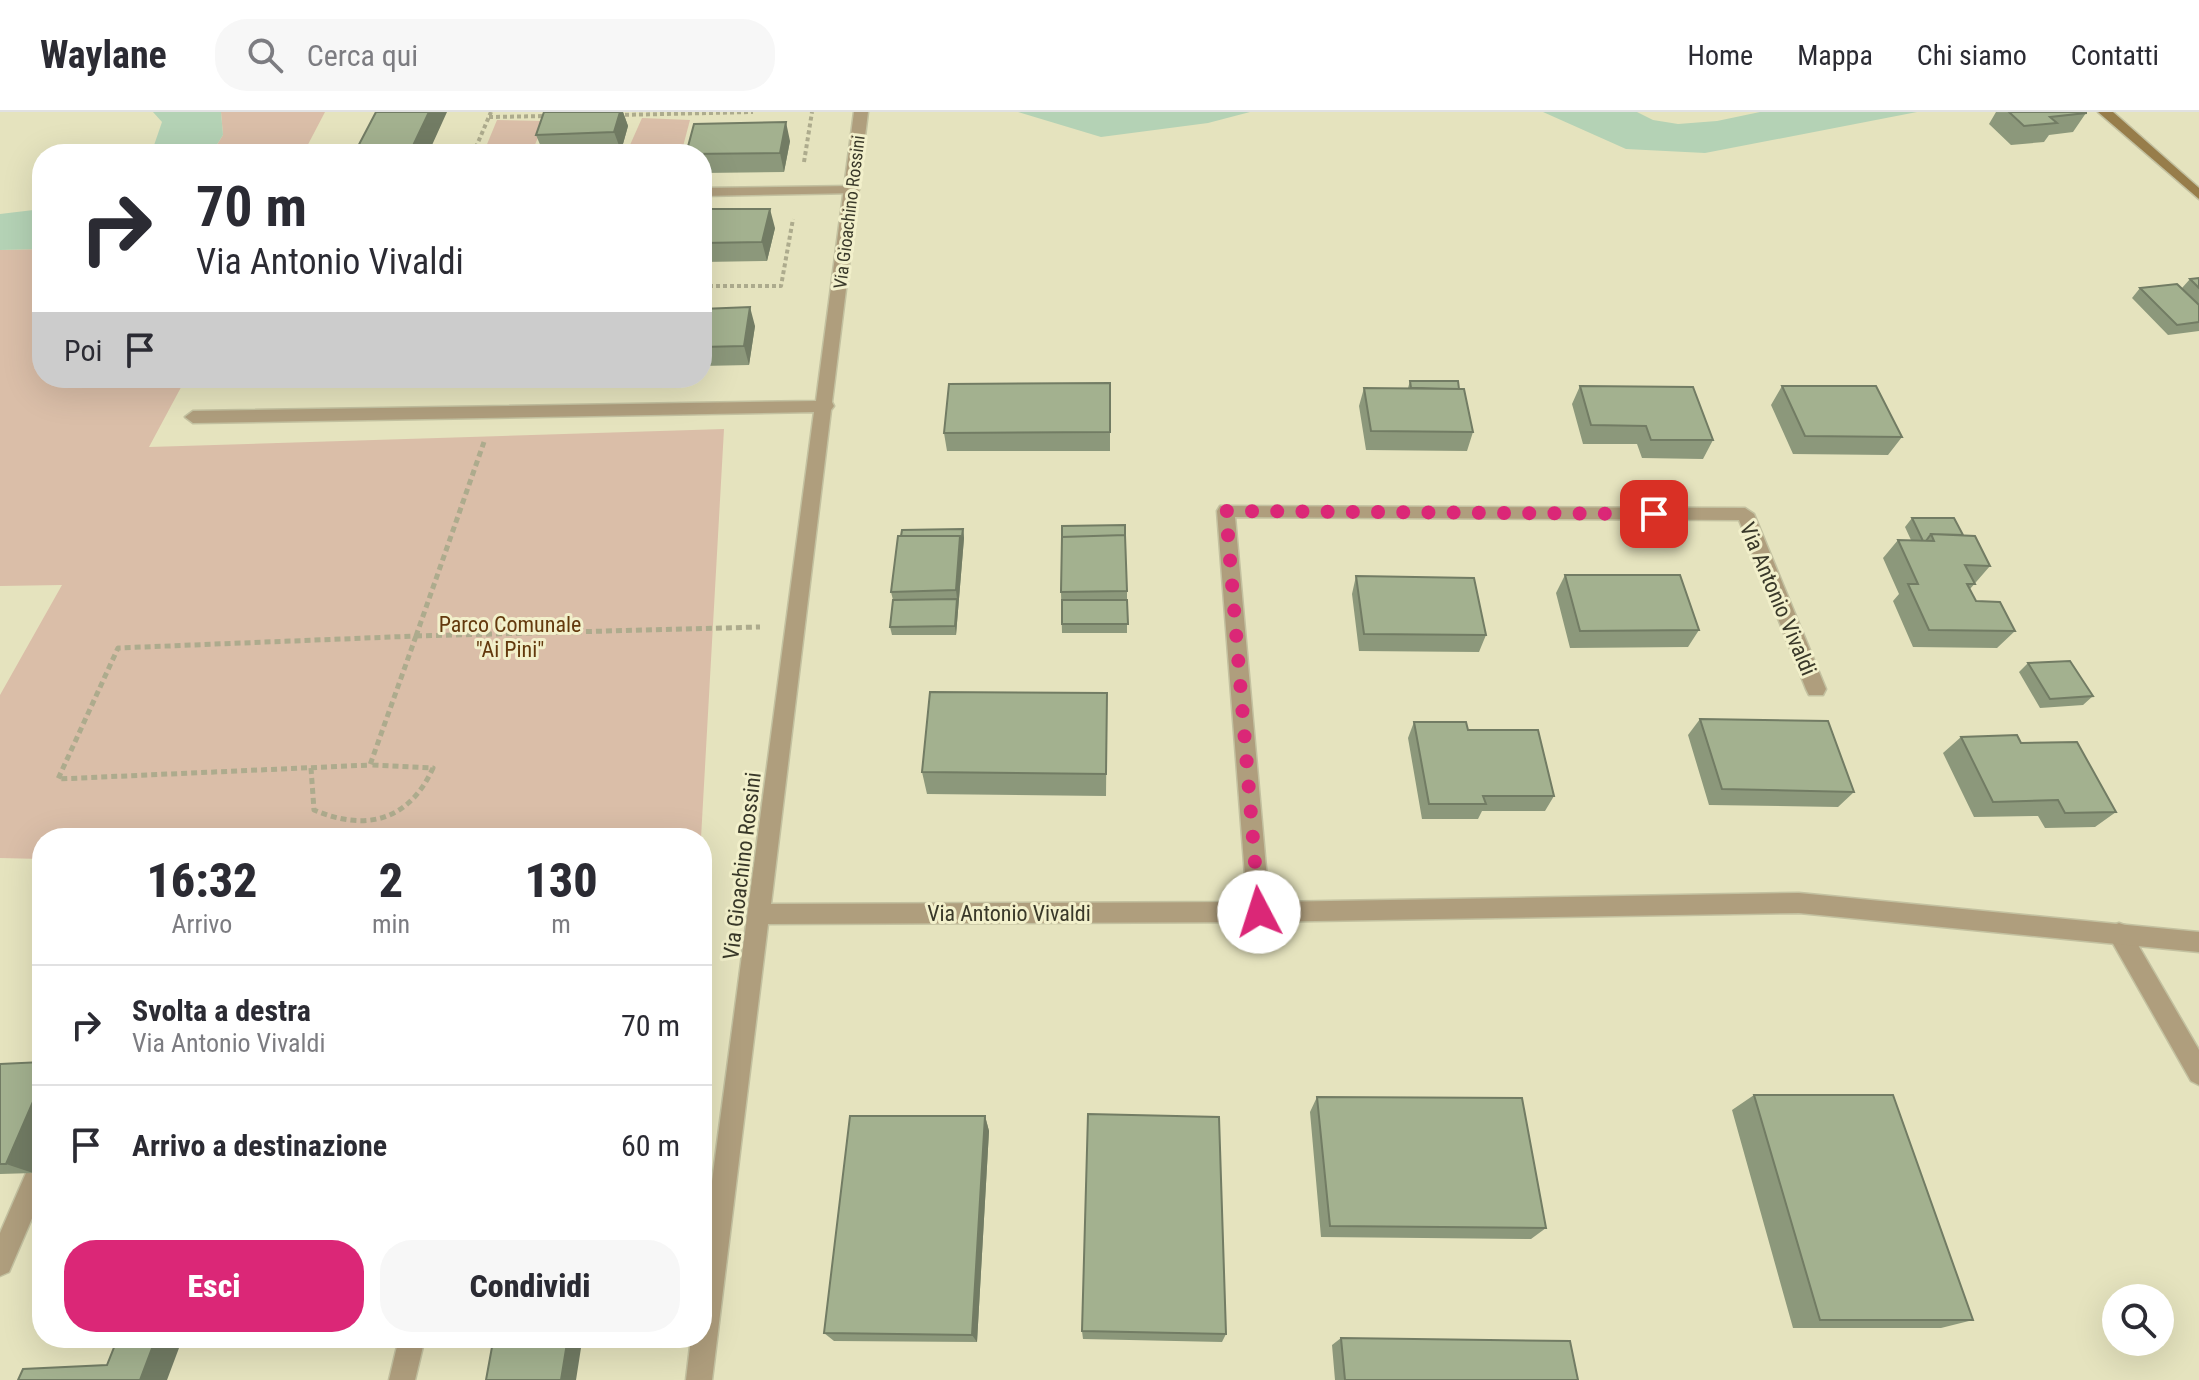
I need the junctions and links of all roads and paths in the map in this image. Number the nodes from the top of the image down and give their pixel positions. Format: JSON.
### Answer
{"nodes":[{"id":1,"x":753,"y":112,"type":"edge"},
{"id":2,"x":812,"y":112,"type":"edge"},
{"id":3,"x":861,"y":112,"type":"edge"},
{"id":4,"x":2105,"y":112,"type":"edge"},
{"id":5,"x":698,"y":113,"type":"edge"},
{"id":6,"x":490,"y":114,"type":"edge"},
{"id":7,"x":608,"y":115,"type":"edge"},
{"id":8,"x":549,"y":116,"type":"edge"},
{"id":9,"x":695,"y":127,"type":"edge"},
{"id":10,"x":477,"y":144,"type":"edge"},
{"id":11,"x":852,"y":190,"type":"junction"},
{"id":12,"x":799,"y":191,"type":"junction"},
{"id":13,"x":712,"y":192,"type":"edge"},
{"id":14,"x":2199,"y":195,"type":"edge"},
{"id":15,"x":712,"y":286,"type":"edge"},
{"id":16,"x":826,"y":406,"type":"junction"},
{"id":17,"x":493,"y":415,"type":"junction"},
{"id":18,"x":193,"y":417,"type":"dead end"},
{"id":19,"x":797,"y":626,"type":"junction"},
{"id":20,"x":415,"y":636,"type":"junction"},
{"id":21,"x":1816,"y":689,"type":"dead end"},
{"id":22,"x":370,"y":765,"type":"junction"},
{"id":23,"x":311,"y":768,"type":"junction"},
{"id":24,"x":1259,"y":912,"type":"junction"},
{"id":25,"x":760,"y":914,"type":"junction"},
{"id":26,"x":2119,"y":933,"type":"junction"},
{"id":27,"x":2199,"y":942,"type":"edge"},
{"id":28,"x":2199,"y":1073,"type":"edge"},
{"id":29,"x":32,"y":1189,"type":"edge"},
{"id":30,"x":0,"y":1263,"type":"edge"},
{"id":31,"x":712,"y":1281,"type":"edge"},
{"id":32,"x":410,"y":1348,"type":"edge"},
{"id":33,"x":703,"y":1348,"type":"edge"},
{"id":34,"x":402,"y":1380,"type":"edge"},
{"id":35,"x":699,"y":1380,"type":"edge"}],
"edges":[{"from":1,"to":5,"type":"path"},
{"from":2,"to":12,"type":"path"},
{"from":3,"to":11,"type":"street","name":"Via Gioachino Rossini"},
{"from":4,"to":14,"type":"street"},
{"from":5,"to":7,"type":"path"},
{"from":5,"to":9,"type":"path"},
{"from":6,"to":8,"type":"path"},
{"from":6,"to":10,"type":"path"},
{"from":11,"to":12,"type":"street"},
{"from":11,"to":16,"type":"street","name":"Via Gioachino Rossini"},
{"from":12,"to":13,"type":"street"},
{"from":12,"to":15,"type":"path"},
{"from":16,"to":17,"type":"street"},
{"from":16,"to":19,"type":"street","name":"Via Gioachino Rossini"},
{"from":17,"to":18,"type":"street"},
{"from":17,"to":20,"type":"path"},
{"from":19,"to":20,"type":"path"},
{"from":19,"to":25,"type":"street","name":"Via Gioachino Rossini"},
{"from":20,"to":22,"type":"path"},
{"from":20,"to":23,"type":"path"},
{"from":21,"to":24,"type":"street","name":"Via Antonio Vivaldi"},
{"from":22,"to":23,"type":"path"},
{"from":22,"to":23,"type":"path"},
{"from":24,"to":25,"type":"street","name":"Via Antonio Vivaldi"},
{"from":24,"to":26,"type":"street","name":"Via Antonio Vivaldi"},
{"from":25,"to":31,"type":"street","name":"Via Gioachino Rossini"},
{"from":26,"to":27,"type":"street","name":"Via Antonio Vivaldi"},
{"from":26,"to":28,"type":"street"},
{"from":29,"to":30,"type":"street"},
{"from":32,"to":34,"type":"street"},
{"from":33,"to":35,"type":"street","name":"Via Gioachino Rossini"}]}
